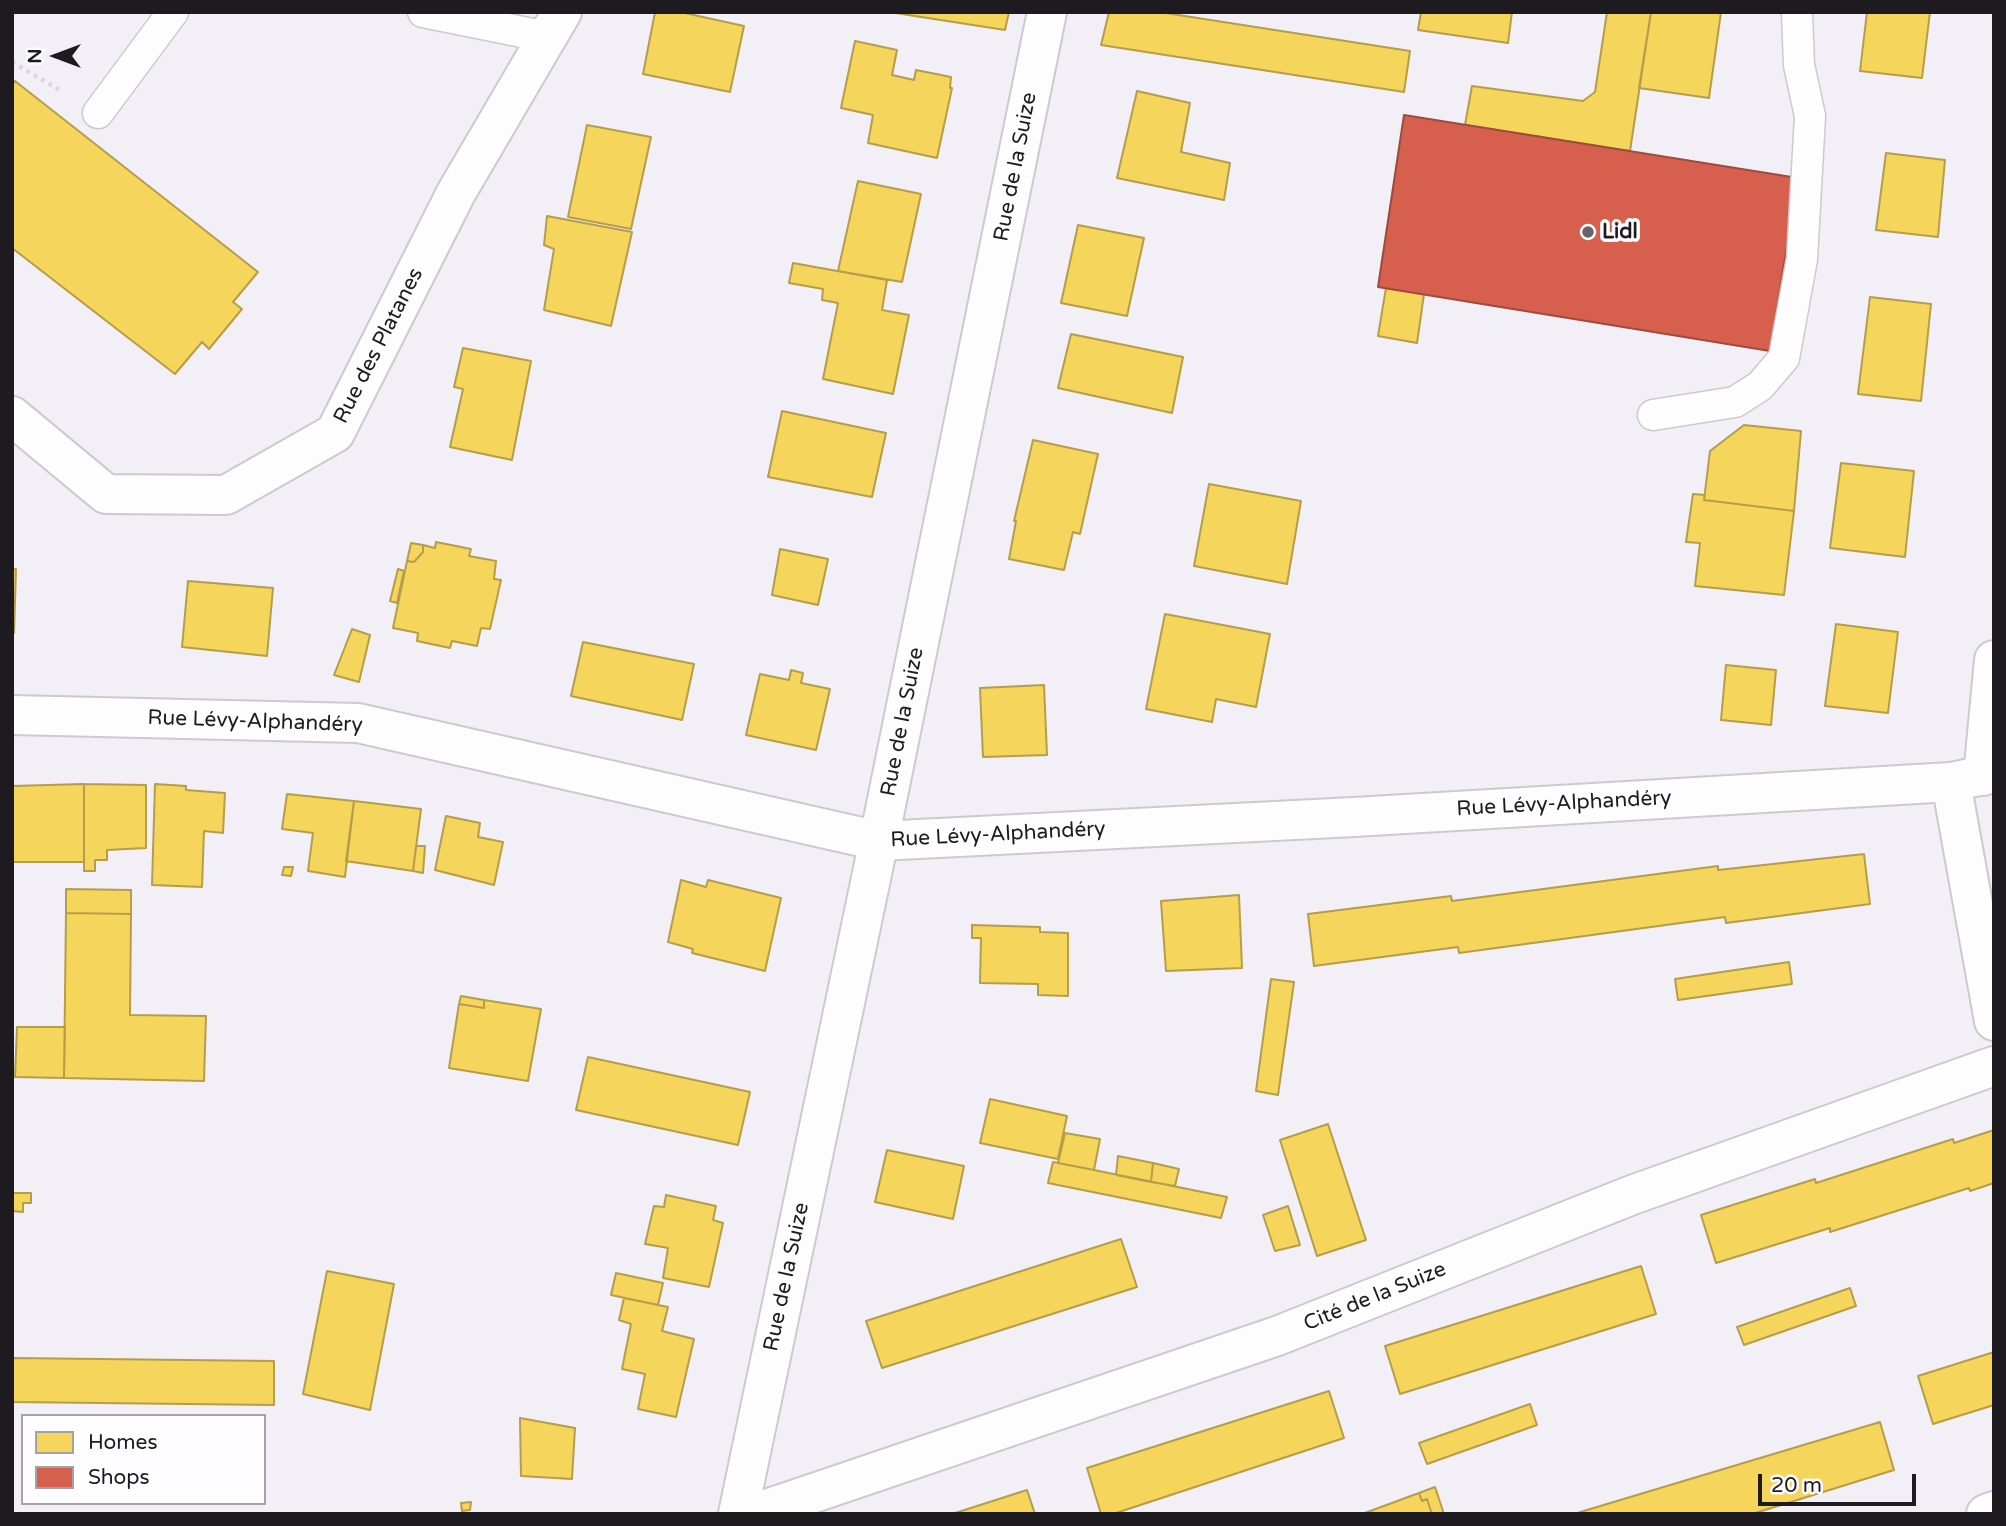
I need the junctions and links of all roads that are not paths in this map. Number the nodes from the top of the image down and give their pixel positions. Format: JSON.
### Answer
{"nodes":[{"id":1,"x":173,"y":12,"type":"edge"},
{"id":2,"x":423,"y":12,"type":"edge"},
{"id":3,"x":1047,"y":12,"type":"edge"},
{"id":4,"x":1797,"y":12,"type":"edge"},
{"id":5,"x":554,"y":25,"type":"edge"},
{"id":6,"x":98,"y":113,"type":"road end"},
{"id":7,"x":1653,"y":415,"type":"dead end"},
{"id":8,"x":12,"y":416,"type":"edge"},
{"id":9,"x":1994,"y":660,"type":"edge"},
{"id":10,"x":12,"y":715,"type":"edge"},
{"id":11,"x":1976,"y":777,"type":"edge"},
{"id":12,"x":879,"y":841,"type":"junction"},
{"id":13,"x":1994,"y":1021,"type":"edge"},
{"id":14,"x":1994,"y":1066,"type":"edge"},
{"id":15,"x":1994,"y":1511,"type":"edge"},
{"id":16,"x":738,"y":1514,"type":"edge"},
{"id":17,"x":752,"y":1514,"type":"edge"},
{"id":18,"x":1986,"y":1514,"type":"edge"}],
"edges":[{"from":1,"to":6,"type":"lane"},
{"from":2,"to":5,"type":"lane"},
{"from":3,"to":12,"type":"street","name":"Rue de la Suize"},
{"from":4,"to":7,"type":"lane"},
{"from":5,"to":8,"type":"street","name":"Rue des Platanes"},
{"from":9,"to":11,"type":"street"},
{"from":10,"to":12,"type":"street","name":"Rue Lévy-Alphandéry"},
{"from":11,"to":12,"type":"street","name":"Rue Lévy-Alphandéry"},
{"from":11,"to":13,"type":"street"},
{"from":12,"to":16,"type":"street","name":"Rue de la Suize"},
{"from":14,"to":17,"type":"street","name":"Cité de la Suize"},
{"from":15,"to":18,"type":"street"}]}
